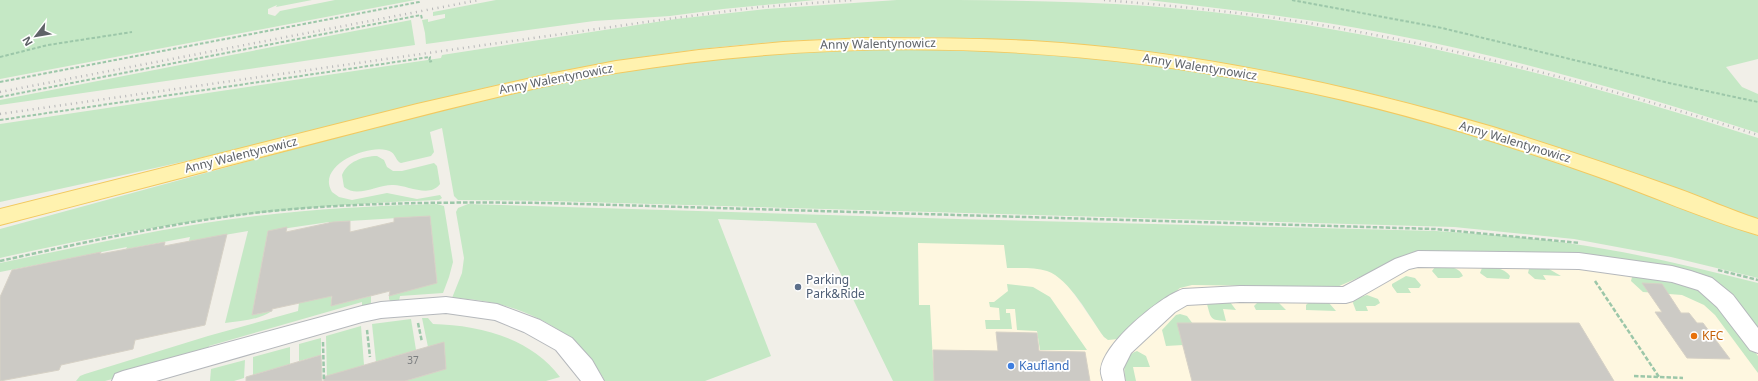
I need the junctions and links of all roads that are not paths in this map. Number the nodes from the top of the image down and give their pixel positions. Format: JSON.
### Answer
{"nodes":[{"id":1,"x":0,"y":217,"type":"edge"},
{"id":2,"x":1755,"y":227,"type":"edge"},
{"id":3,"x":1758,"y":344,"type":"edge"},
{"id":4,"x":1113,"y":375,"type":"edge"},
{"id":5,"x":123,"y":381,"type":"edge"},
{"id":6,"x":593,"y":381,"type":"edge"}],
"edges":[{"from":1,"to":2,"type":"main road","name":"Anny Walentynowicz"},
{"from":3,"to":4,"type":"lane"},
{"from":5,"to":6,"type":"lane"}]}
